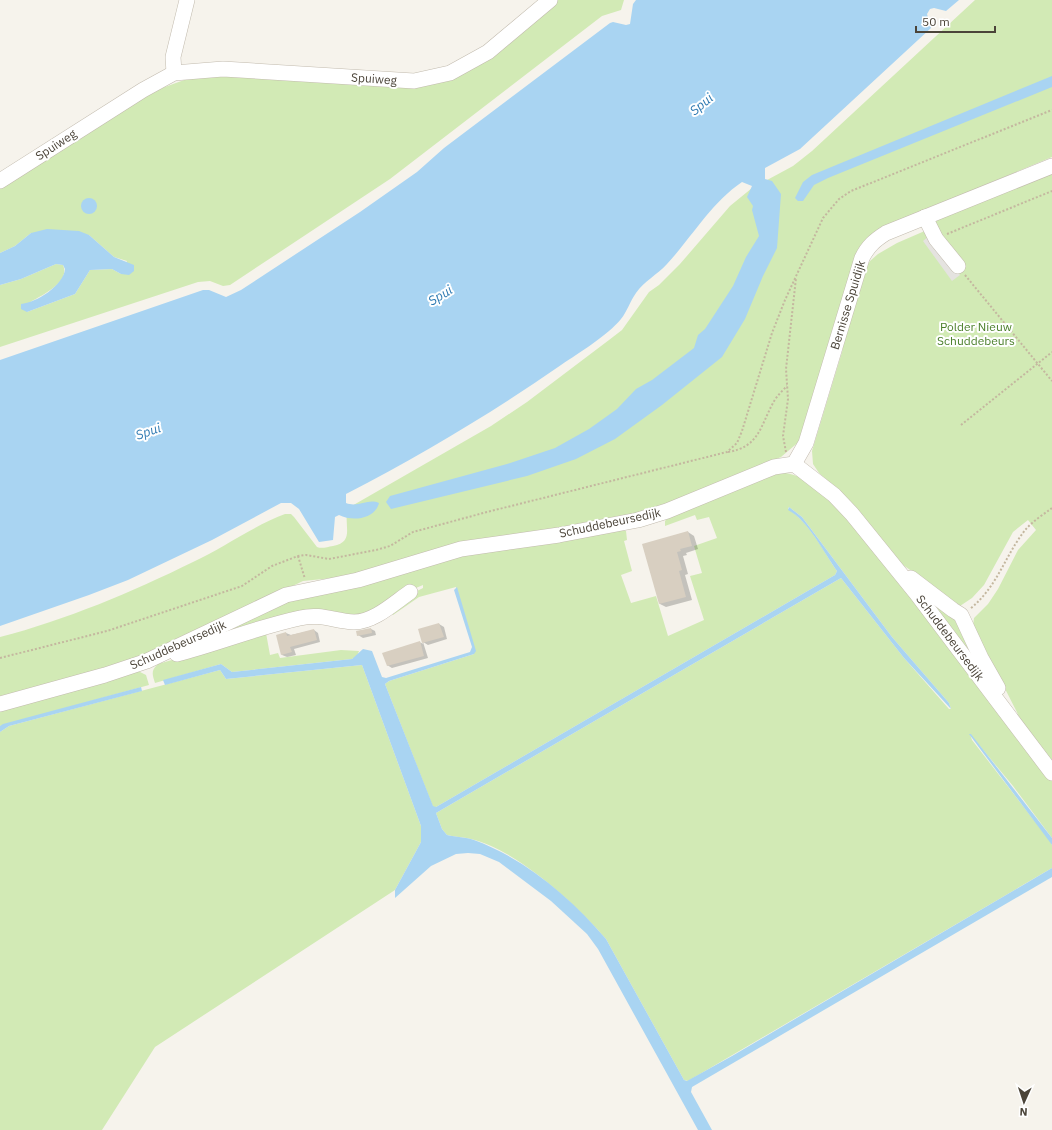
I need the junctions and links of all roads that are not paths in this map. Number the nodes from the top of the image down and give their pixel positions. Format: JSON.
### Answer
{"nodes":[{"id":1,"x":187,"y":0,"type":"edge"},
{"id":2,"x":550,"y":0,"type":"edge"},
{"id":3,"x":174,"y":73,"type":"junction"},
{"id":4,"x":1052,"y":166,"type":"edge"},
{"id":5,"x":0,"y":181,"type":"edge"},
{"id":6,"x":925,"y":217,"type":"junction"},
{"id":7,"x":958,"y":266,"type":"road end"},
{"id":8,"x":794,"y":464,"type":"junction"},
{"id":9,"x":892,"y":562,"type":"junction"},
{"id":10,"x":410,"y":592,"type":"dead end"},
{"id":11,"x":147,"y":661,"type":"junction"},
{"id":12,"x":0,"y":704,"type":"edge"},
{"id":13,"x":1009,"y":714,"type":"junction"},
{"id":14,"x":1052,"y":773,"type":"edge"}],
"edges":[{"from":1,"to":3,"type":"street"},
{"from":2,"to":3,"type":"street","name":"Spuiweg"},
{"from":3,"to":5,"type":"street","name":"Spuiweg"},
{"from":4,"to":6,"type":"street","name":"Bernisse Spuidijk"},
{"from":6,"to":7,"type":"street"},
{"from":6,"to":8,"type":"street","name":"Bernisse Spuidijk"},
{"from":8,"to":9,"type":"street","name":"Schuddebeursedijk"},
{"from":8,"to":11,"type":"street","name":"Schuddebeursedijk"},
{"from":9,"to":13,"type":"street","name":"Schuddebeursedijk"},
{"from":9,"to":13,"type":"street","name":"Schuddebeursedijk"},
{"from":10,"to":11,"type":"street"},
{"from":11,"to":12,"type":"street","name":"Schuddebeursedijk"},
{"from":13,"to":14,"type":"street","name":"Schuddebeursedijk"}]}
